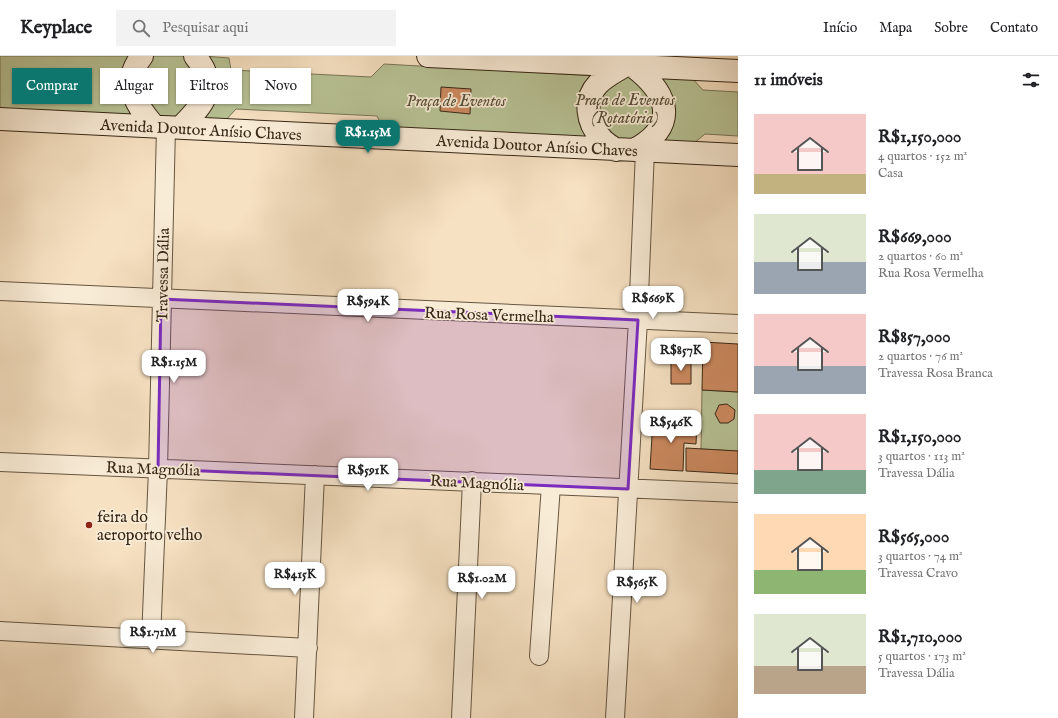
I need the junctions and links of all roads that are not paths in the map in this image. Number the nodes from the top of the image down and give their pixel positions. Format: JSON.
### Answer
{"nodes":[{"id":1,"x":142,"y":56,"type":"edge"},
{"id":2,"x":195,"y":56,"type":"edge"},
{"id":3,"x":428,"y":56,"type":"edge"},
{"id":4,"x":617,"y":64,"type":"edge"},
{"id":5,"x":738,"y":71,"type":"edge"},
{"id":6,"x":0,"y":120,"type":"edge"},
{"id":7,"x":167,"y":127,"type":"junction"},
{"id":8,"x":632,"y":150,"type":"junction"},
{"id":9,"x":738,"y":155,"type":"edge"},
{"id":10,"x":0,"y":291,"type":"edge"},
{"id":11,"x":161,"y":299,"type":"junction"},
{"id":12,"x":638,"y":320,"type":"junction"},
{"id":13,"x":738,"y":324,"type":"edge"},
{"id":14,"x":0,"y":462,"type":"edge"},
{"id":15,"x":158,"y":469,"type":"junction"},
{"id":16,"x":315,"y":475,"type":"junction"},
{"id":17,"x":472,"y":481,"type":"junction"},
{"id":18,"x":551,"y":485,"type":"junction"},
{"id":19,"x":628,"y":489,"type":"junction"},
{"id":20,"x":738,"y":493,"type":"edge"},
{"id":21,"x":0,"y":631,"type":"edge"},
{"id":22,"x":151,"y":639,"type":"junction"},
{"id":23,"x":308,"y":648,"type":"junction"},
{"id":24,"x":540,"y":656,"type":"dead end"},
{"id":25,"x":304,"y":718,"type":"edge"},
{"id":26,"x":461,"y":718,"type":"edge"},
{"id":27,"x":615,"y":718,"type":"edge"}],
"edges":[{"from":1,"to":7,"type":"main road"},
{"from":2,"to":7,"type":"main road"},
{"from":3,"to":4,"type":"main road"},
{"from":4,"to":5,"type":"main road"},
{"from":4,"to":8,"type":"main road"},
{"from":4,"to":8,"type":"main road"},
{"from":6,"to":7,"type":"main road","name":"Avenida Doutor Anísio Chaves"},
{"from":7,"to":8,"type":"main road","name":"Avenida Doutor Anísio Chaves"},
{"from":7,"to":11,"type":"street","name":"Travessa Dália"},
{"from":8,"to":9,"type":"main road","name":"Avenida Doutor Anísio Chaves"},
{"from":8,"to":12,"type":"street"},
{"from":10,"to":11,"type":"street","name":"Rua Rosa Vermelha"},
{"from":11,"to":12,"type":"street","name":"Rua Rosa Vermelha"},
{"from":11,"to":15,"type":"street","name":"Travessa Dália"},
{"from":12,"to":13,"type":"street","name":"Rua Rosa Vermelha"},
{"from":12,"to":19,"type":"street"},
{"from":14,"to":15,"type":"street","name":"Rua Magnólia"},
{"from":15,"to":16,"type":"street","name":"Rua Magnólia"},
{"from":15,"to":22,"type":"street","name":"Travessa Dália"},
{"from":16,"to":17,"type":"street","name":"Rua Magnólia"},
{"from":16,"to":23,"type":"street"},
{"from":17,"to":18,"type":"street","name":"Rua Magnólia"},
{"from":17,"to":26,"type":"street"},
{"from":18,"to":19,"type":"street","name":"Rua Magnólia"},
{"from":18,"to":24,"type":"street"},
{"from":19,"to":20,"type":"street","name":"Rua Magnólia"},
{"from":19,"to":27,"type":"street"},
{"from":21,"to":22,"type":"street"},
{"from":22,"to":23,"type":"street"},
{"from":23,"to":25,"type":"street"}]}
